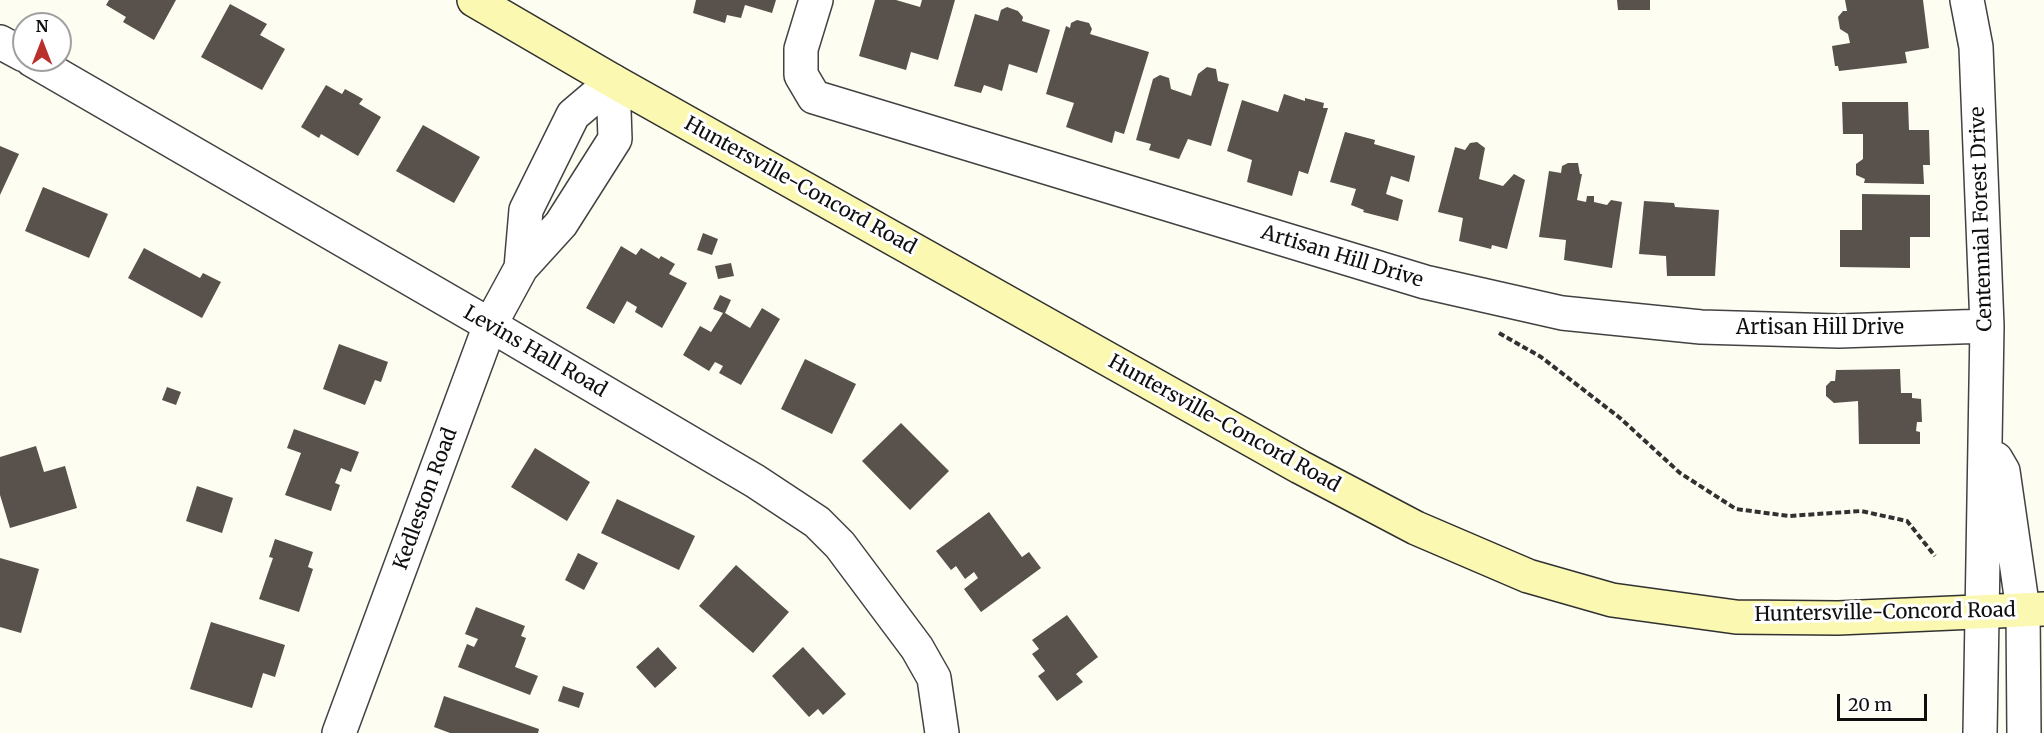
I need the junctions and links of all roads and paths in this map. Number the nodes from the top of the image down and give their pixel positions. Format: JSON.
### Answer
{"nodes":[{"id":1,"x":474,"y":0,"type":"edge"},
{"id":2,"x":816,"y":0,"type":"edge"},
{"id":3,"x":1967,"y":0,"type":"edge"},
{"id":4,"x":53,"y":72,"type":"edge"},
{"id":5,"x":613,"y":81,"type":"junction"},
{"id":6,"x":520,"y":268,"type":"junction"},
{"id":7,"x":490,"y":325,"type":"junction"},
{"id":8,"x":1987,"y":326,"type":"junction"},
{"id":9,"x":1490,"y":328,"type":"dead end"},
{"id":10,"x":1985,"y":439,"type":"junction"},
{"id":11,"x":1935,"y":556,"type":"dead end"},
{"id":12,"x":2034,"y":610,"type":"edge"},
{"id":13,"x":1984,"y":611,"type":"junction"},
{"id":14,"x":339,"y":733,"type":"edge"},
{"id":15,"x":942,"y":733,"type":"edge"},
{"id":16,"x":1980,"y":733,"type":"edge"},
{"id":17,"x":2024,"y":733,"type":"edge"}],
"edges":[{"from":1,"to":5,"type":"main road","name":"Huntersville-Concord Road"},
{"from":2,"to":8,"type":"street","name":"Artisan Hill Drive"},
{"from":3,"to":8,"type":"street","name":"Centennial Forest Drive"},
{"from":4,"to":7,"type":"street","name":"Levins Hall Road"},
{"from":5,"to":6,"type":"street","name":"Kedleston Road"},
{"from":5,"to":6,"type":"street","name":"Kedleston Road"},
{"from":5,"to":13,"type":"main road","name":"Huntersville-Concord Road"},
{"from":6,"to":7,"type":"street","name":"Kedleston Road"},
{"from":7,"to":14,"type":"street","name":"Kedleston Road"},
{"from":7,"to":15,"type":"street","name":"Levins Hall Road"},
{"from":8,"to":10,"type":"street","name":"Centennial Forest Drive"},
{"from":9,"to":11,"type":"path"},
{"from":10,"to":12,"type":"street"},
{"from":10,"to":13,"type":"street","name":"Centennial Forest Drive"},
{"from":12,"to":13,"type":"main road","name":"Huntersville-Concord Road"},
{"from":12,"to":17,"type":"street"},
{"from":13,"to":16,"type":"street","name":"Centennial Forest Drive"}]}
